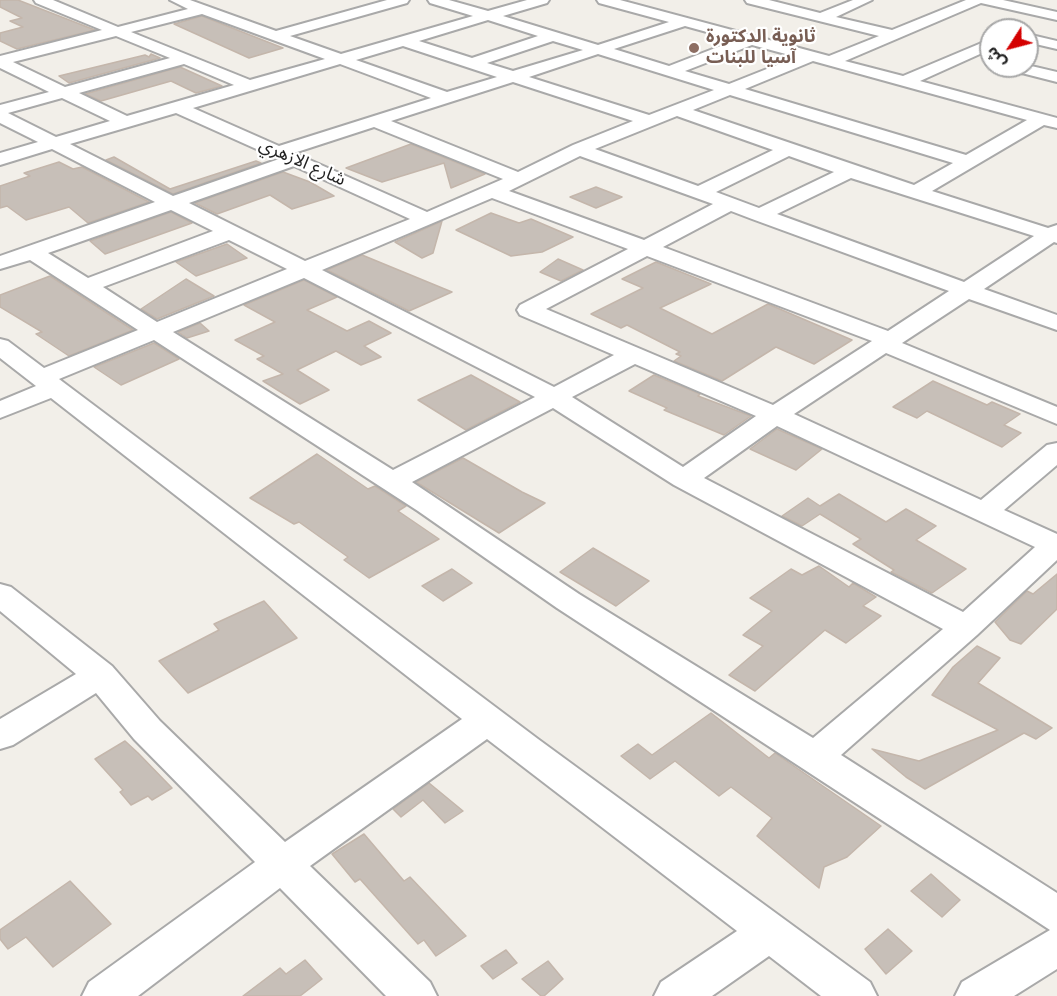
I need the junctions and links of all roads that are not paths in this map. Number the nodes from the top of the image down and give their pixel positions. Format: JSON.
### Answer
{"nodes":[{"id":1,"x":41,"y":0,"type":"edge"},
{"id":2,"x":177,"y":0,"type":"edge"},
{"id":3,"x":402,"y":0,"type":"edge"},
{"id":4,"x":435,"y":0,"type":"edge"},
{"id":5,"x":542,"y":0,"type":"edge"},
{"id":6,"x":604,"y":0,"type":"edge"},
{"id":7,"x":752,"y":0,"type":"edge"},
{"id":8,"x":865,"y":0,"type":"edge"},
{"id":9,"x":978,"y":0,"type":"edge"},
{"id":10,"x":984,"y":0,"type":"edge"},
{"id":11,"x":204,"y":9,"type":"junction"},
{"id":12,"x":1055,"y":14,"type":"edge"},
{"id":13,"x":488,"y":17,"type":"junction"},
{"id":14,"x":822,"y":17,"type":"junction"},
{"id":15,"x":938,"y":17,"type":"junction"},
{"id":16,"x":1039,"y":21,"type":"edge"},
{"id":17,"x":684,"y":22,"type":"junction"},
{"id":18,"x":960,"y":22,"type":"dead end"},
{"id":19,"x":117,"y":31,"type":"junction"},
{"id":20,"x":277,"y":35,"type":"junction"},
{"id":21,"x":893,"y":35,"type":"junction"},
{"id":22,"x":552,"y":36,"type":"junction"},
{"id":23,"x":751,"y":40,"type":"junction"},
{"id":24,"x":404,"y":41,"type":"junction"},
{"id":25,"x":1039,"y":41,"type":"edge"},
{"id":26,"x":1057,"y":45,"type":"edge"},
{"id":27,"x":979,"y":48,"type":"edge"},
{"id":28,"x":599,"y":50,"type":"junction"},
{"id":29,"x":964,"y":54,"type":"junction"},
{"id":30,"x":4,"y":58,"type":"edge"},
{"id":31,"x":979,"y":58,"type":"edge"},
{"id":32,"x":185,"y":59,"type":"junction"},
{"id":33,"x":822,"y":59,"type":"junction"},
{"id":34,"x":342,"y":60,"type":"junction"},
{"id":35,"x":472,"y":63,"type":"junction"},
{"id":36,"x":1057,"y":66,"type":"edge"},
{"id":37,"x":670,"y":71,"type":"junction"},
{"id":38,"x":1050,"y":75,"type":"edge"},
{"id":39,"x":515,"y":77,"type":"junction"},
{"id":40,"x":904,"y":82,"type":"junction"},
{"id":41,"x":250,"y":86,"type":"junction"},
{"id":42,"x":730,"y":89,"type":"junction"},
{"id":43,"x":64,"y":92,"type":"junction"},
{"id":44,"x":447,"y":98,"type":"junction"},
{"id":45,"x":178,"y":106,"type":"junction"},
{"id":46,"x":0,"y":110,"type":"edge"},
{"id":47,"x":677,"y":110,"type":"junction"},
{"id":48,"x":0,"y":116,"type":"edge"},
{"id":49,"x":375,"y":121,"type":"junction"},
{"id":50,"x":649,"y":121,"type":"junction"},
{"id":51,"x":1050,"y":121,"type":"edge"},
{"id":52,"x":125,"y":122,"type":"junction"},
{"id":53,"x":52,"y":143,"type":"junction"},
{"id":54,"x":579,"y":149,"type":"junction"},
{"id":55,"x":789,"y":149,"type":"junction"},
{"id":56,"x":286,"y":156,"type":"junction"},
{"id":57,"x":0,"y":159,"type":"edge"},
{"id":58,"x":966,"y":161,"type":"junction"},
{"id":59,"x":850,"y":171,"type":"junction"},
{"id":60,"x":519,"y":179,"type":"junction"},
{"id":61,"x":492,"y":191,"type":"junction"},
{"id":62,"x":916,"y":192,"type":"junction"},
{"id":63,"x":699,"y":193,"type":"junction"},
{"id":64,"x":173,"y":203,"type":"junction"},
{"id":65,"x":729,"y":204,"type":"junction"},
{"id":66,"x":759,"y":215,"type":"junction"},
{"id":67,"x":427,"y":219,"type":"junction"},
{"id":68,"x":231,"y":232,"type":"junction"},
{"id":69,"x":1055,"y":234,"type":"edge"},
{"id":70,"x":649,"y":248,"type":"junction"},
{"id":71,"x":32,"y":252,"type":"junction"},
{"id":72,"x":0,"y":263,"type":"edge"},
{"id":73,"x":304,"y":270,"type":"junction"},
{"id":74,"x":86,"y":286,"type":"junction"},
{"id":75,"x":965,"y":290,"type":"junction"},
{"id":76,"x":1057,"y":323,"type":"edge"},
{"id":77,"x":156,"y":332,"type":"junction"},
{"id":78,"x":886,"y":341,"type":"junction"},
{"id":79,"x":0,"y":346,"type":"edge"},
{"id":80,"x":632,"y":356,"type":"junction"},
{"id":81,"x":48,"y":382,"type":"junction"},
{"id":82,"x":552,"y":396,"type":"junction"},
{"id":83,"x":0,"y":410,"type":"edge"},
{"id":84,"x":775,"y":414,"type":"junction"},
{"id":85,"x":1057,"y":416,"type":"edge"},
{"id":86,"x":1057,"y":451,"type":"edge"},
{"id":87,"x":684,"y":479,"type":"junction"},
{"id":88,"x":391,"y":482,"type":"junction"},
{"id":89,"x":984,"y":512,"type":"junction"},
{"id":90,"x":1056,"y":545,"type":"edge"},
{"id":91,"x":0,"y":594,"type":"edge"},
{"id":92,"x":966,"y":627,"type":"junction"},
{"id":93,"x":100,"y":675,"type":"junction"},
{"id":94,"x":488,"y":720,"type":"junction"},
{"id":95,"x":0,"y":736,"type":"edge"},
{"id":96,"x":814,"y":757,"type":"junction"},
{"id":97,"x":283,"y":864,"type":"junction"},
{"id":98,"x":1057,"y":915,"type":"edge"},
{"id":99,"x":769,"y":933,"type":"junction"},
{"id":100,"x":1057,"y":946,"type":"edge"},
{"id":101,"x":990,"y":993,"type":"edge"},
{"id":102,"x":104,"y":996,"type":"edge"},
{"id":103,"x":415,"y":996,"type":"edge"},
{"id":104,"x":676,"y":996,"type":"edge"},
{"id":105,"x":855,"y":996,"type":"edge"}],
"edges":[{"from":1,"to":19,"type":"street"},
{"from":2,"to":11,"type":"street"},
{"from":3,"to":20,"type":"street"},
{"from":4,"to":13,"type":"street"},
{"from":5,"to":13,"type":"street"},
{"from":6,"to":17,"type":"street"},
{"from":7,"to":14,"type":"street"},
{"from":8,"to":14,"type":"street"},
{"from":9,"to":15,"type":"street"},
{"from":10,"to":12,"type":"street"},
{"from":11,"to":19,"type":"street"},
{"from":11,"to":20,"type":"street"},
{"from":12,"to":16,"type":"street"},
{"from":13,"to":22,"type":"street"},
{"from":13,"to":24,"type":"street"},
{"from":14,"to":21,"type":"street"},
{"from":15,"to":18,"type":"street"},
{"from":15,"to":21,"type":"street"},
{"from":17,"to":23,"type":"street"},
{"from":17,"to":28,"type":"street"},
{"from":19,"to":30,"type":"street"},
{"from":19,"to":32,"type":"street"},
{"from":20,"to":34,"type":"street"},
{"from":21,"to":33,"type":"street"},
{"from":22,"to":28,"type":"street"},
{"from":22,"to":35,"type":"street"},
{"from":23,"to":33,"type":"street"},
{"from":23,"to":37,"type":"street"},
{"from":24,"to":34,"type":"street"},
{"from":24,"to":35,"type":"street"},
{"from":25,"to":26,"type":"street"},
{"from":27,"to":29,"type":"street"},
{"from":28,"to":37,"type":"street"},
{"from":28,"to":39,"type":"street"},
{"from":29,"to":31,"type":"street"},
{"from":29,"to":40,"type":"street"},
{"from":30,"to":43,"type":"street"},
{"from":32,"to":41,"type":"street"},
{"from":32,"to":43,"type":"street"},
{"from":33,"to":40,"type":"street"},
{"from":33,"to":42,"type":"street"},
{"from":34,"to":41,"type":"street"},
{"from":34,"to":44,"type":"street"},
{"from":35,"to":39,"type":"street"},
{"from":36,"to":38,"type":"street"},
{"from":37,"to":42,"type":"street"},
{"from":39,"to":44,"type":"street"},
{"from":39,"to":50,"type":"street"},
{"from":40,"to":51,"type":"street"},
{"from":41,"to":45,"type":"street"},
{"from":42,"to":47,"type":"street"},
{"from":42,"to":58,"type":"street"},
{"from":43,"to":46,"type":"street"},
{"from":43,"to":52,"type":"street"},
{"from":44,"to":49,"type":"street"},
{"from":45,"to":52,"type":"street"},
{"from":45,"to":56,"type":"street","name":"شارع الازهري"},
{"from":47,"to":50,"type":"street"},
{"from":47,"to":55,"type":"street"},
{"from":48,"to":53,"type":"street"},
{"from":49,"to":56,"type":"street"},
{"from":49,"to":60,"type":"street"},
{"from":50,"to":54,"type":"street"},
{"from":51,"to":58,"type":"street"},
{"from":52,"to":53,"type":"street"},
{"from":53,"to":57,"type":"street"},
{"from":53,"to":64,"type":"street"},
{"from":54,"to":60,"type":"street"},
{"from":54,"to":63,"type":"street"},
{"from":55,"to":59,"type":"street"},
{"from":55,"to":63,"type":"street"},
{"from":56,"to":64,"type":"street"},
{"from":56,"to":67,"type":"street","name":"شارع الازهري"},
{"from":58,"to":62,"type":"street"},
{"from":59,"to":62,"type":"street"},
{"from":59,"to":66,"type":"street"},
{"from":60,"to":61,"type":"street"},
{"from":61,"to":67,"type":"street"},
{"from":61,"to":70,"type":"street"},
{"from":62,"to":69,"type":"street"},
{"from":63,"to":65,"type":"street"},
{"from":64,"to":68,"type":"street"},
{"from":64,"to":71,"type":"street"},
{"from":65,"to":66,"type":"street"},
{"from":65,"to":70,"type":"street"},
{"from":66,"to":75,"type":"street"},
{"from":67,"to":73,"type":"street"},
{"from":68,"to":73,"type":"street"},
{"from":68,"to":74,"type":"street"},
{"from":69,"to":75,"type":"street"},
{"from":70,"to":78,"type":"street"},
{"from":70,"to":80,"type":"street"},
{"from":71,"to":72,"type":"street"},
{"from":71,"to":74,"type":"street"},
{"from":73,"to":77,"type":"street"},
{"from":73,"to":82,"type":"street"},
{"from":74,"to":77,"type":"street"},
{"from":75,"to":76,"type":"street"},
{"from":75,"to":78,"type":"street"},
{"from":77,"to":81,"type":"street"},
{"from":77,"to":88,"type":"street"},
{"from":78,"to":84,"type":"street"},
{"from":78,"to":85,"type":"street"},
{"from":79,"to":81,"type":"street"},
{"from":80,"to":82,"type":"street"},
{"from":80,"to":84,"type":"street"},
{"from":81,"to":83,"type":"street"},
{"from":81,"to":94,"type":"street"},
{"from":82,"to":87,"type":"street"},
{"from":82,"to":88,"type":"street"},
{"from":84,"to":87,"type":"street"},
{"from":84,"to":89,"type":"street"},
{"from":86,"to":89,"type":"street"},
{"from":87,"to":92,"type":"street"},
{"from":88,"to":96,"type":"street"},
{"from":89,"to":90,"type":"street"},
{"from":90,"to":92,"type":"street"},
{"from":91,"to":93,"type":"street"},
{"from":92,"to":96,"type":"street"},
{"from":93,"to":95,"type":"street"},
{"from":93,"to":97,"type":"street"},
{"from":94,"to":97,"type":"street"},
{"from":94,"to":99,"type":"street"},
{"from":96,"to":98,"type":"street"},
{"from":97,"to":102,"type":"street"},
{"from":97,"to":103,"type":"street"},
{"from":99,"to":104,"type":"street"},
{"from":99,"to":105,"type":"street"},
{"from":100,"to":101,"type":"street"}]}
